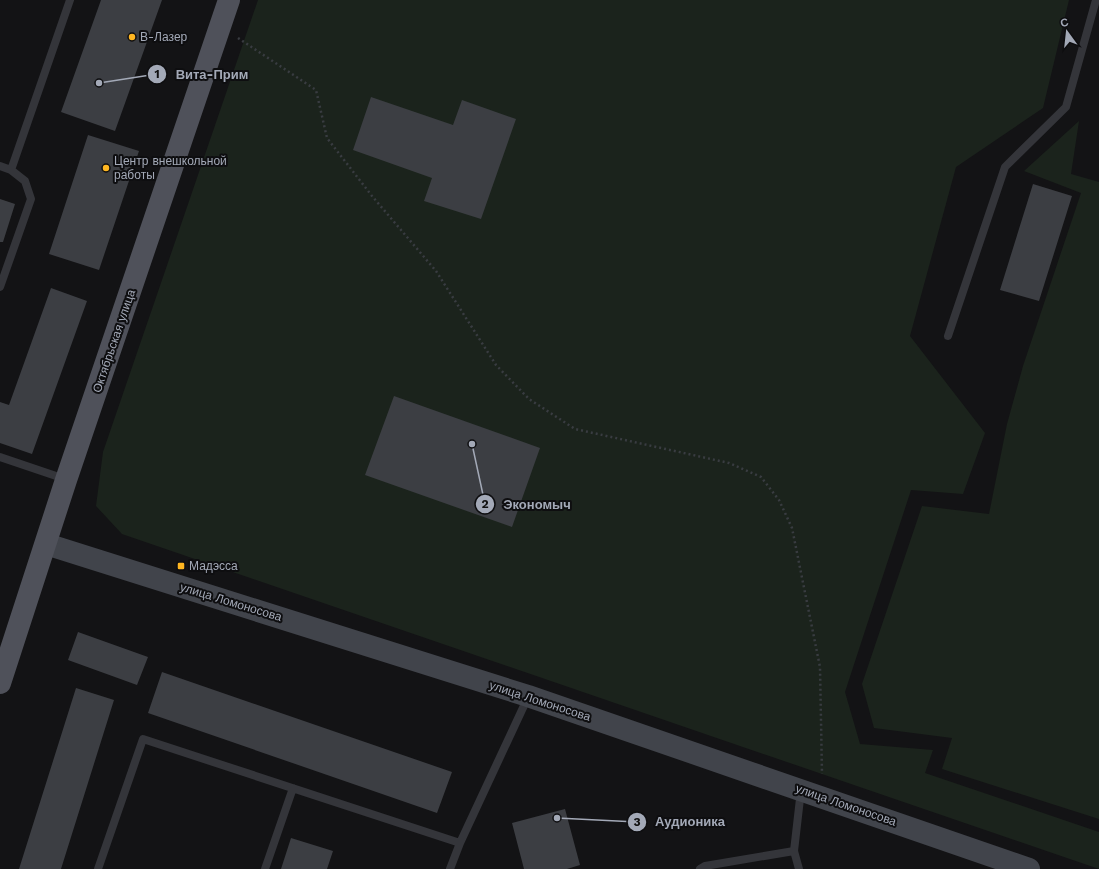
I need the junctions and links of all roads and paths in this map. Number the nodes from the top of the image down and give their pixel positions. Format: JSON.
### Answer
{"nodes":[{"id":1,"x":70,"y":0,"type":"edge"},
{"id":2,"x":229,"y":0,"type":"edge"},
{"id":3,"x":1096,"y":0,"type":"edge"},
{"id":4,"x":220,"y":26,"type":"junction"},
{"id":5,"x":0,"y":166,"type":"edge"},
{"id":6,"x":11,"y":170,"type":"junction"},
{"id":7,"x":0,"y":287,"type":"edge"},
{"id":8,"x":948,"y":336,"type":"dead end"},
{"id":9,"x":0,"y":457,"type":"edge"},
{"id":10,"x":66,"y":480,"type":"junction"},
{"id":11,"x":46,"y":544,"type":"junction"},
{"id":12,"x":0,"y":683,"type":"edge"},
{"id":13,"x":528,"y":696,"type":"junction"},
{"id":14,"x":293,"y":788,"type":"junction"},
{"id":15,"x":801,"y":790,"type":"junction"},
{"id":16,"x":822,"y":797,"type":"junction"},
{"id":17,"x":460,"y":843,"type":"junction"},
{"id":18,"x":794,"y":851,"type":"junction"},
{"id":19,"x":98,"y":869,"type":"edge"},
{"id":20,"x":265,"y":869,"type":"edge"},
{"id":21,"x":450,"y":869,"type":"edge"},
{"id":22,"x":700,"y":869,"type":"edge"},
{"id":23,"x":799,"y":869,"type":"edge"},
{"id":24,"x":1029,"y":869,"type":"edge"}],
"edges":[{"from":1,"to":6,"type":"lane"},
{"from":2,"to":4,"type":"main road","name":"Октябрьская улица"},
{"from":3,"to":8,"type":"lane"},
{"from":4,"to":10,"type":"main road","name":"Октябрьская улица"},
{"from":4,"to":16,"type":"path"},
{"from":5,"to":6,"type":"lane"},
{"from":6,"to":7,"type":"lane"},
{"from":9,"to":10,"type":"lane"},
{"from":10,"to":11,"type":"main road","name":"Октябрьская улица"},
{"from":11,"to":12,"type":"main road","name":"Октябрьская улица"},
{"from":11,"to":13,"type":"main road","name":"улица Ломоносова"},
{"from":13,"to":15,"type":"main road","name":"улица Ломоносова"},
{"from":13,"to":17,"type":"lane"},
{"from":14,"to":17,"type":"lane"},
{"from":14,"to":19,"type":"lane"},
{"from":14,"to":20,"type":"lane"},
{"from":15,"to":16,"type":"main road","name":"улица Ломоносова"},
{"from":15,"to":18,"type":"lane"},
{"from":16,"to":24,"type":"main road","name":"улица Ломоносова"},
{"from":17,"to":21,"type":"lane"},
{"from":18,"to":22,"type":"lane"},
{"from":18,"to":23,"type":"lane"}]}
